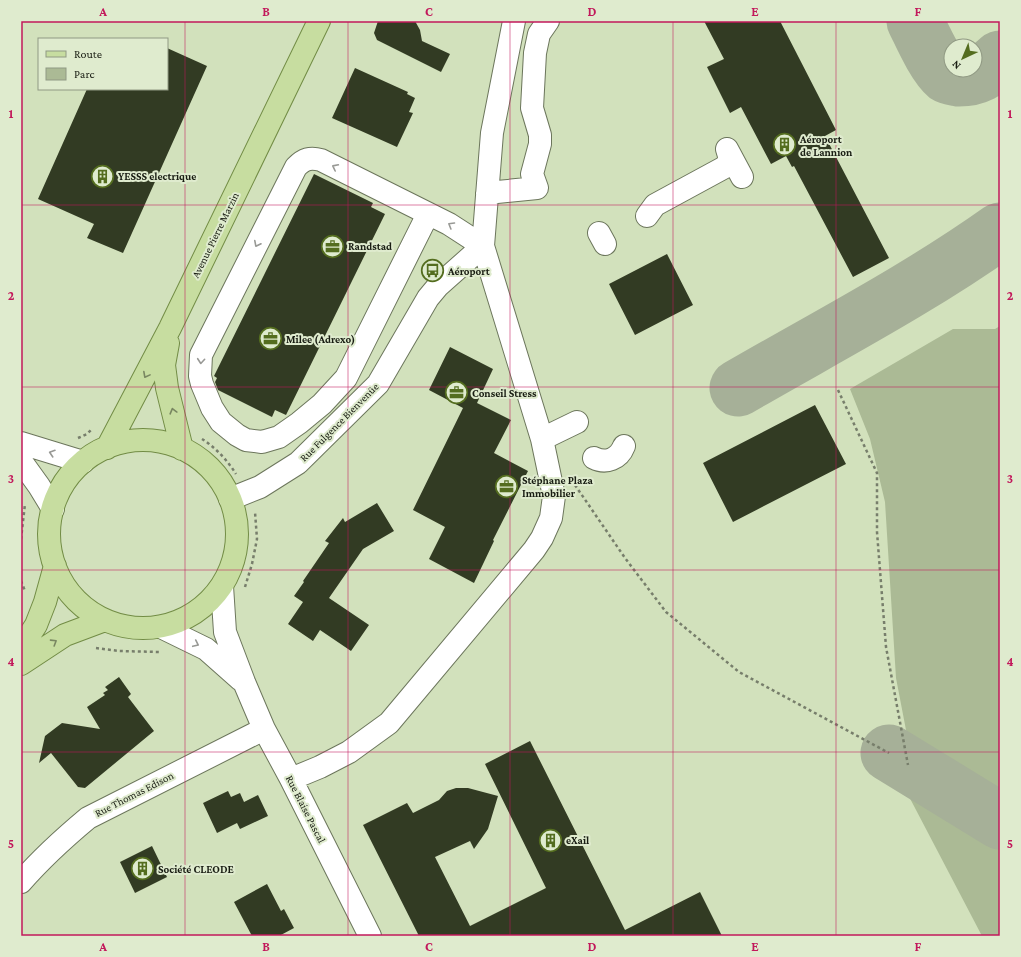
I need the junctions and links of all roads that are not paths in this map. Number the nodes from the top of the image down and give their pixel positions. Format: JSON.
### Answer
{"nodes":[{"id":1,"x":319,"y":21,"type":"edge"},
{"id":2,"x":514,"y":21,"type":"edge"},
{"id":3,"x":547,"y":27,"type":"edge"},
{"id":4,"x":742,"y":177,"type":"dead end"},
{"id":5,"x":487,"y":193,"type":"junction"},
{"id":6,"x":642,"y":208,"type":"dead end"},
{"id":7,"x":428,"y":214,"type":"junction"},
{"id":8,"x":483,"y":246,"type":"junction"},
{"id":9,"x":170,"y":328,"type":"junction"},
{"id":10,"x":578,"y":422,"type":"dead end"},
{"id":11,"x":542,"y":439,"type":"junction"},
{"id":12,"x":21,"y":443,"type":"edge"},
{"id":13,"x":624,"y":446,"type":"dead end"},
{"id":14,"x":107,"y":448,"type":"junction"},
{"id":15,"x":182,"y":449,"type":"junction"},
{"id":16,"x":594,"y":458,"type":"dead end"},
{"id":17,"x":21,"y":461,"type":"edge"},
{"id":18,"x":84,"y":462,"type":"junction"},
{"id":19,"x":239,"y":496,"type":"junction"},
{"id":20,"x":53,"y":509,"type":"junction"},
{"id":21,"x":55,"y":566,"type":"junction"},
{"id":22,"x":222,"y":586,"type":"junction"},
{"id":23,"x":105,"y":620,"type":"junction"},
{"id":24,"x":161,"y":627,"type":"junction"},
{"id":25,"x":21,"y":648,"type":"edge"},
{"id":26,"x":21,"y":664,"type":"edge"},
{"id":27,"x":244,"y":682,"type":"junction"},
{"id":28,"x":264,"y":729,"type":"junction"},
{"id":29,"x":291,"y":779,"type":"junction"},
{"id":30,"x":21,"y":882,"type":"edge"},
{"id":31,"x":370,"y":936,"type":"edge"}],
"edges":[{"from":1,"to":9,"type":"main road","name":"Avenue Pierre Marzin"},
{"from":2,"to":5,"type":"street"},
{"from":3,"to":5,"type":"street"},
{"from":4,"to":6,"type":"street"},
{"from":5,"to":8,"type":"street"},
{"from":7,"to":7,"type":"street","one_way":true},
{"from":8,"to":7,"type":"street","one_way":true},
{"from":8,"to":11,"type":"street"},
{"from":8,"to":19,"type":"street","name":"Rue Fulgence Bienvenüe"},
{"from":9,"to":14,"type":"main road","name":"Avenue Pierre Marzin","one_way":true},
{"from":15,"to":9,"type":"main road","one_way":true},
{"from":10,"to":11,"type":"street"},
{"from":11,"to":29,"type":"street"},
{"from":18,"to":12,"type":"street","one_way":true},
{"from":13,"to":16,"type":"street"},
{"from":14,"to":15,"type":"main road"},
{"from":14,"to":18,"type":"main road"},
{"from":15,"to":19,"type":"main road"},
{"from":17,"to":20,"type":"street"},
{"from":18,"to":20,"type":"main road"},
{"from":19,"to":22,"type":"main road"},
{"from":20,"to":21,"type":"main road"},
{"from":21,"to":23,"type":"main road"},
{"from":21,"to":25,"type":"main road"},
{"from":22,"to":24,"type":"main road"},
{"from":22,"to":27,"type":"street","name":"Rue Blaise Pascal"},
{"from":23,"to":24,"type":"main road"},
{"from":26,"to":23,"type":"main road","one_way":true},
{"from":24,"to":27,"type":"street","name":"Rue Blaise Pascal","one_way":true},
{"from":27,"to":28,"type":"street","name":"Rue Blaise Pascal"},
{"from":28,"to":29,"type":"street","name":"Rue Blaise Pascal"},
{"from":28,"to":30,"type":"street","name":"Rue Thomas Edison"},
{"from":29,"to":31,"type":"street","name":"Rue Blaise Pascal"}]}
